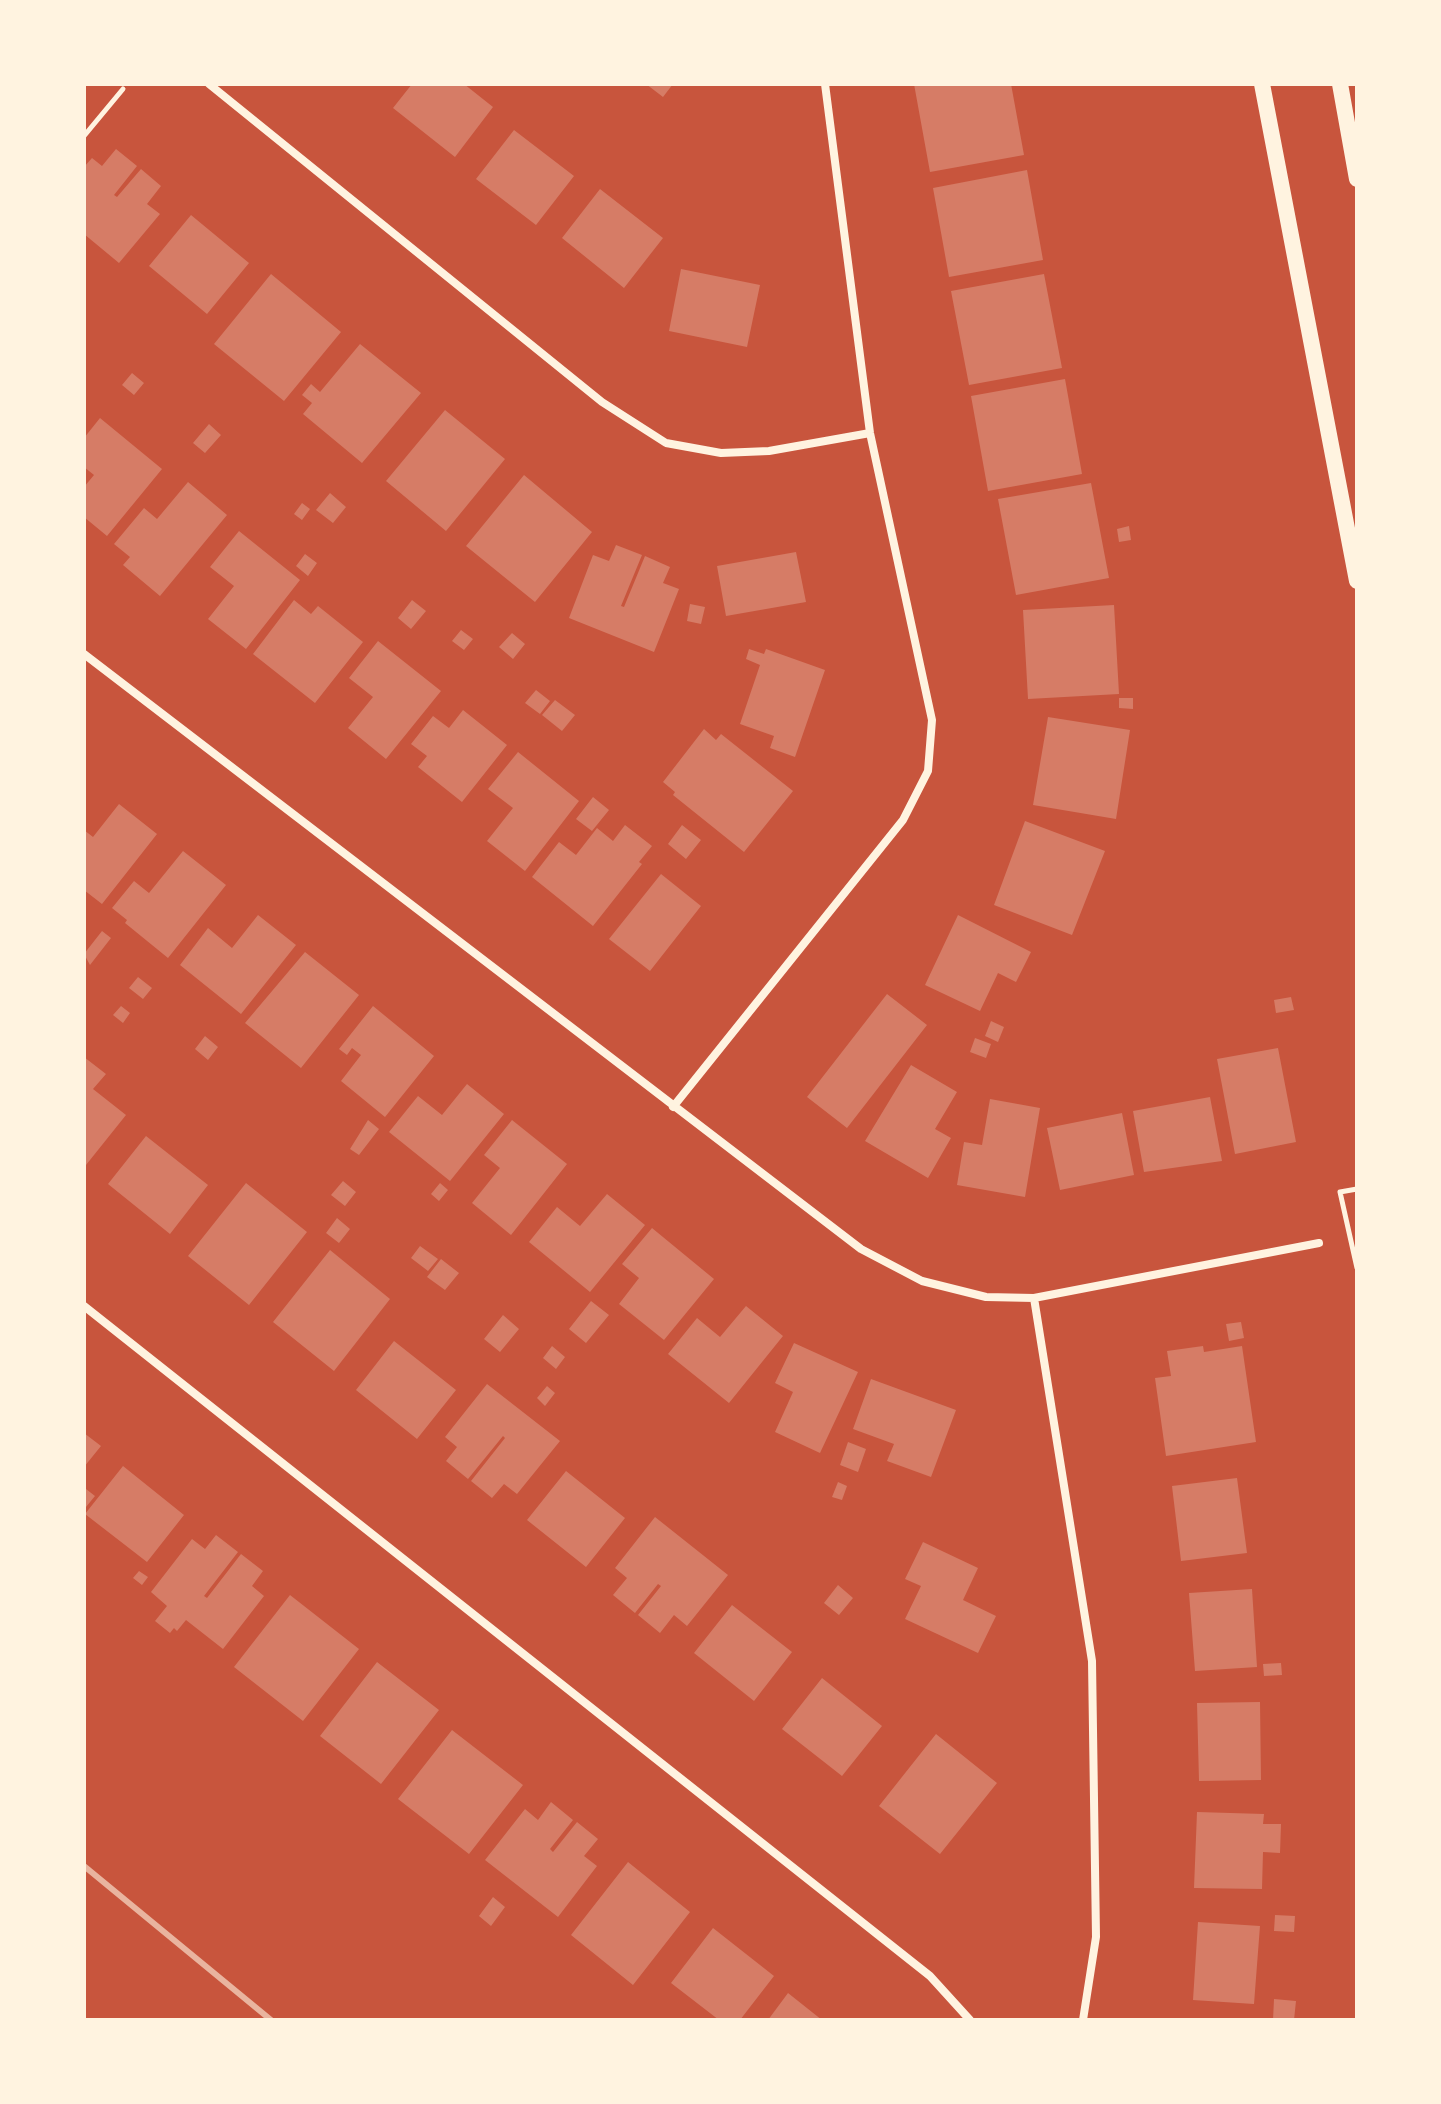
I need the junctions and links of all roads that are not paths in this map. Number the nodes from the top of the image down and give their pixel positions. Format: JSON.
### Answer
{"nodes":[{"id":1,"x":209,"y":84,"type":"edge"},
{"id":2,"x":825,"y":84,"type":"edge"},
{"id":3,"x":1262,"y":84,"type":"edge"},
{"id":4,"x":1340,"y":84,"type":"edge"},
{"id":5,"x":1357,"y":179,"type":"edge"},
{"id":6,"x":870,"y":433,"type":"junction"},
{"id":7,"x":1357,"y":581,"type":"edge"},
{"id":8,"x":84,"y":654,"type":"edge"},
{"id":9,"x":673,"y":1107,"type":"junction"},
{"id":10,"x":1319,"y":1243,"type":"dead end"},
{"id":11,"x":1034,"y":1298,"type":"junction"},
{"id":12,"x":84,"y":1306,"type":"edge"},
{"id":13,"x":970,"y":2020,"type":"edge"},
{"id":14,"x":1083,"y":2020,"type":"edge"}],
"edges":[{"from":1,"to":6,"type":"street"},
{"from":2,"to":6,"type":"street"},
{"from":3,"to":7,"type":"main road"},
{"from":4,"to":5,"type":"main road"},
{"from":6,"to":9,"type":"street"},
{"from":8,"to":9,"type":"street"},
{"from":9,"to":11,"type":"street"},
{"from":10,"to":11,"type":"street"},
{"from":11,"to":14,"type":"street"},
{"from":12,"to":13,"type":"street"}]}
